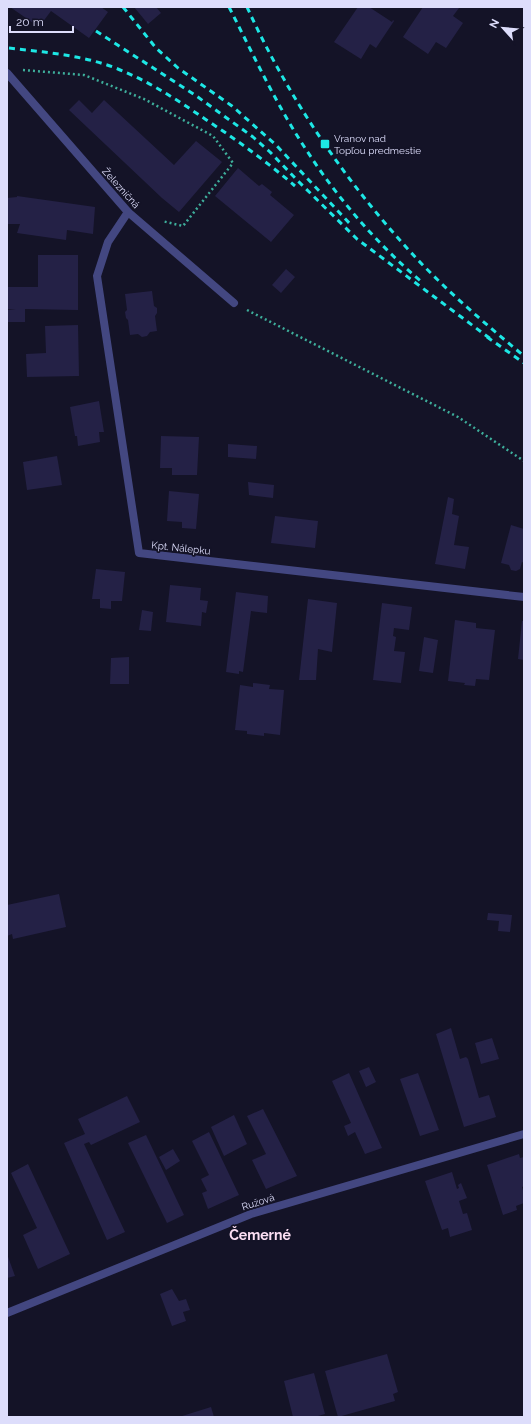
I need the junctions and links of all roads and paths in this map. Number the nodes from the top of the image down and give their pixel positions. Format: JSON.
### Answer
{"nodes":[{"id":1,"x":22,"y":70,"type":"dead end"},
{"id":2,"x":7,"y":73,"type":"edge"},
{"id":3,"x":128,"y":212,"type":"junction"},
{"id":4,"x":157,"y":220,"type":"dead end"},
{"id":5,"x":234,"y":303,"type":"joint"},
{"id":6,"x":524,"y":461,"type":"edge"},
{"id":7,"x":524,"y":597,"type":"edge"},
{"id":8,"x":524,"y":1134,"type":"edge"},
{"id":9,"x":7,"y":1313,"type":"edge"}],
"edges":[{"from":1,"to":4,"type":"path"},
{"from":2,"to":3,"type":"street","name":"Železničná"},
{"from":3,"to":5,"type":"street","name":"Železničná"},
{"from":3,"to":7,"type":"street","name":"Kpt. Nálepku"},
{"from":5,"to":6,"type":"path"},
{"from":8,"to":9,"type":"street","name":"Ružová"}]}
